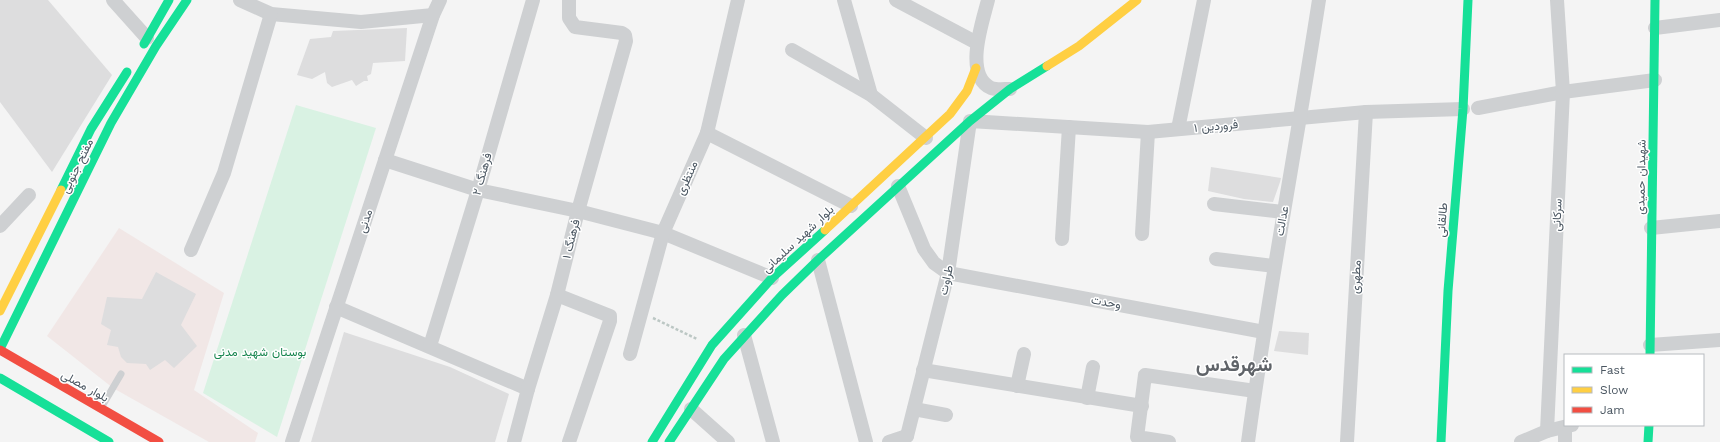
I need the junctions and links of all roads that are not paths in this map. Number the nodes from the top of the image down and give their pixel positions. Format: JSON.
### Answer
{"nodes":[{"id":1,"x":113,"y":0,"type":"edge"},
{"id":2,"x":169,"y":0,"type":"edge"},
{"id":3,"x":187,"y":0,"type":"edge"},
{"id":4,"x":240,"y":0,"type":"edge"},
{"id":5,"x":440,"y":0,"type":"edge"},
{"id":6,"x":533,"y":0,"type":"edge"},
{"id":7,"x":569,"y":0,"type":"edge"},
{"id":8,"x":738,"y":0,"type":"edge"},
{"id":9,"x":844,"y":0,"type":"edge"},
{"id":10,"x":896,"y":0,"type":"edge"},
{"id":11,"x":988,"y":0,"type":"edge"},
{"id":12,"x":1137,"y":0,"type":"edge"},
{"id":13,"x":1204,"y":0,"type":"edge"},
{"id":14,"x":1319,"y":0,"type":"edge"},
{"id":15,"x":1468,"y":0,"type":"edge"},
{"id":16,"x":1557,"y":0,"type":"edge"},
{"id":17,"x":1655,"y":0,"type":"edge"},
{"id":18,"x":271,"y":14,"type":"junction"},
{"id":19,"x":433,"y":15,"type":"junction"},
{"id":20,"x":1720,"y":20,"type":"edge"},
{"id":21,"x":1655,"y":28,"type":"junction"},
{"id":22,"x":147,"y":38,"type":"junction"},
{"id":23,"x":977,"y":43,"type":"junction"},
{"id":24,"x":792,"y":50,"type":"dead end"},
{"id":25,"x":139,"y":51,"type":"dead end"},
{"id":26,"x":131,"y":64,"type":"dead end"},
{"id":27,"x":976,"y":68,"type":"junction"},
{"id":28,"x":1655,"y":80,"type":"junction"},
{"id":29,"x":1010,"y":89,"type":"junction"},
{"id":30,"x":1563,"y":92,"type":"junction"},
{"id":31,"x":870,"y":95,"type":"junction"},
{"id":32,"x":1478,"y":108,"type":"dead end"},
{"id":33,"x":1463,"y":109,"type":"junction"},
{"id":34,"x":1366,"y":112,"type":"junction"},
{"id":35,"x":99,"y":117,"type":"junction"},
{"id":36,"x":1301,"y":118,"type":"junction"},
{"id":37,"x":970,"y":121,"type":"junction"},
{"id":38,"x":111,"y":123,"type":"junction"},
{"id":39,"x":1069,"y":127,"type":"junction"},
{"id":40,"x":1178,"y":129,"type":"junction"},
{"id":41,"x":1148,"y":132,"type":"junction"},
{"id":42,"x":707,"y":133,"type":"junction"},
{"id":43,"x":926,"y":138,"type":"junction"},
{"id":44,"x":385,"y":160,"type":"junction"},
{"id":45,"x":898,"y":186,"type":"junction"},
{"id":46,"x":478,"y":190,"type":"junction"},
{"id":47,"x":29,"y":195,"type":"dead end"},
{"id":48,"x":1214,"y":204,"type":"dead end"},
{"id":49,"x":851,"y":206,"type":"junction"},
{"id":50,"x":578,"y":211,"type":"junction"},
{"id":51,"x":1283,"y":212,"type":"junction"},
{"id":52,"x":1720,"y":221,"type":"edge"},
{"id":53,"x":0,"y":226,"type":"edge"},
{"id":54,"x":1651,"y":228,"type":"junction"},
{"id":55,"x":663,"y":233,"type":"junction"},
{"id":56,"x":1142,"y":234,"type":"dead end"},
{"id":57,"x":1062,"y":239,"type":"dead end"},
{"id":58,"x":191,"y":250,"type":"dead end"},
{"id":59,"x":1216,"y":259,"type":"dead end"},
{"id":60,"x":818,"y":260,"type":"junction"},
{"id":61,"x":1274,"y":266,"type":"junction"},
{"id":62,"x":948,"y":273,"type":"junction"},
{"id":63,"x":772,"y":278,"type":"junction"},
{"id":64,"x":558,"y":294,"type":"junction"},
{"id":65,"x":336,"y":307,"type":"junction"},
{"id":66,"x":0,"y":312,"type":"edge"},
{"id":67,"x":1264,"y":332,"type":"junction"},
{"id":68,"x":744,"y":335,"type":"junction"},
{"id":69,"x":1720,"y":340,"type":"edge"},
{"id":70,"x":430,"y":346,"type":"junction"},
{"id":71,"x":0,"y":350,"type":"edge"},
{"id":72,"x":1650,"y":350,"type":"edge"},
{"id":73,"x":630,"y":354,"type":"dead end"},
{"id":74,"x":1024,"y":354,"type":"dead end"},
{"id":75,"x":1093,"y":367,"type":"dead end"},
{"id":76,"x":923,"y":370,"type":"junction"},
{"id":77,"x":121,"y":374,"type":"dead end"},
{"id":78,"x":0,"y":378,"type":"edge"},
{"id":79,"x":1017,"y":386,"type":"junction"},
{"id":80,"x":528,"y":389,"type":"junction"},
{"id":81,"x":1255,"y":390,"type":"junction"},
{"id":82,"x":1087,"y":398,"type":"junction"},
{"id":83,"x":1142,"y":406,"type":"junction"},
{"id":84,"x":101,"y":408,"type":"junction"},
{"id":85,"x":691,"y":409,"type":"junction"},
{"id":86,"x":914,"y":409,"type":"junction"},
{"id":87,"x":946,"y":415,"type":"dead end"},
{"id":88,"x":1569,"y":426,"type":"edge"},
{"id":89,"x":1649,"y":426,"type":"edge"},
{"id":90,"x":1547,"y":431,"type":"junction"},
{"id":91,"x":910,"y":439,"type":"edge"},
{"id":92,"x":109,"y":442,"type":"edge"},
{"id":93,"x":159,"y":442,"type":"edge"},
{"id":94,"x":292,"y":442,"type":"edge"},
{"id":95,"x":514,"y":442,"type":"edge"},
{"id":96,"x":569,"y":442,"type":"edge"},
{"id":97,"x":652,"y":442,"type":"edge"},
{"id":98,"x":669,"y":442,"type":"edge"},
{"id":99,"x":728,"y":442,"type":"edge"},
{"id":100,"x":773,"y":442,"type":"edge"},
{"id":101,"x":866,"y":442,"type":"edge"},
{"id":102,"x":888,"y":442,"type":"edge"},
{"id":103,"x":1169,"y":442,"type":"edge"},
{"id":104,"x":1248,"y":442,"type":"edge"},
{"id":105,"x":1347,"y":442,"type":"edge"},
{"id":106,"x":1441,"y":442,"type":"edge"},
{"id":107,"x":1521,"y":442,"type":"edge"},
{"id":108,"x":1565,"y":442,"type":"edge"},
{"id":109,"x":1648,"y":442,"type":"edge"}],
"edges":[{"from":1,"to":22,"type":"street"},
{"from":2,"to":22,"type":"street"},
{"from":3,"to":38,"type":"street","name":"مفتح جنوبی"},
{"from":4,"to":18,"type":"street"},
{"from":5,"to":19,"type":"street","name":"مدنی"},
{"from":6,"to":46,"type":"street","name":"فرهنگ ۲"},
{"from":7,"to":50,"type":"street","name":"فرهنگ ۱"},
{"from":8,"to":42,"type":"street","name":"منتظری"},
{"from":9,"to":31,"type":"street"},
{"from":10,"to":23,"type":"street"},
{"from":11,"to":23,"type":"street"},
{"from":12,"to":29,"type":"street"},
{"from":13,"to":40,"type":"street"},
{"from":14,"to":36,"type":"street","name":"عدالت"},
{"from":15,"to":33,"type":"street","name":"طالقانی"},
{"from":16,"to":30,"type":"street","name":"سرکانی"},
{"from":17,"to":21,"type":"street","name":"شهیدان حمیدی"},
{"from":18,"to":19,"type":"street"},
{"from":18,"to":58,"type":"street"},
{"from":19,"to":44,"type":"street","name":"مدنی"},
{"from":20,"to":21,"type":"street"},
{"from":21,"to":28,"type":"street","name":"شهیدان حمیدی"},
{"from":22,"to":25,"type":"street"},
{"from":23,"to":27,"type":"street"},
{"from":24,"to":31,"type":"street"},
{"from":26,"to":35,"type":"street","name":"مفتح جنوبی"},
{"from":27,"to":29,"type":"street"},
{"from":27,"to":43,"type":"street","name":"بلوار شهید سلیمانی"},
{"from":28,"to":30,"type":"street"},
{"from":28,"to":54,"type":"street","name":"شهیدان حمیدی"},
{"from":29,"to":37,"type":"street"},
{"from":30,"to":32,"type":"street"},
{"from":30,"to":90,"type":"street","name":"سرکانی"},
{"from":31,"to":43,"type":"street"},
{"from":33,"to":34,"type":"street","name":"فروردین ۱"},
{"from":33,"to":106,"type":"street","name":"طالقانی"},
{"from":34,"to":36,"type":"street","name":"فروردین ۱"},
{"from":34,"to":105,"type":"street","name":"مطهری"},
{"from":35,"to":38,"type":"street"},
{"from":35,"to":66,"type":"street","name":"مفتح جنوبی"},
{"from":36,"to":40,"type":"street","name":"فروردین ۱"},
{"from":36,"to":51,"type":"street","name":"عدالت"},
{"from":37,"to":39,"type":"street","name":"فروردین ۱"},
{"from":37,"to":45,"type":"street"},
{"from":37,"to":62,"type":"street","name":"طراوت"},
{"from":38,"to":71,"type":"street","name":"مفتح جنوبی"},
{"from":39,"to":41,"type":"street","name":"فروردین ۱"},
{"from":39,"to":57,"type":"street"},
{"from":40,"to":41,"type":"street","name":"فروردین ۱"},
{"from":41,"to":56,"type":"street"},
{"from":42,"to":49,"type":"street"},
{"from":42,"to":55,"type":"street","name":"منتظری"},
{"from":43,"to":49,"type":"street","name":"بلوار شهید سلیمانی"},
{"from":44,"to":46,"type":"street"},
{"from":44,"to":65,"type":"street","name":"مدنی"},
{"from":45,"to":60,"type":"street"},
{"from":45,"to":62,"type":"street"},
{"from":46,"to":50,"type":"street"},
{"from":46,"to":70,"type":"street","name":"فرهنگ ۲"},
{"from":47,"to":53,"type":"street"},
{"from":48,"to":51,"type":"street"},
{"from":49,"to":63,"type":"street","name":"بلوار شهید سلیمانی"},
{"from":50,"to":55,"type":"street"},
{"from":50,"to":64,"type":"street","name":"فرهنگ ۱"},
{"from":51,"to":61,"type":"street","name":"عدالت"},
{"from":52,"to":54,"type":"street"},
{"from":54,"to":72,"type":"street","name":"شهیدان حمیدی"},
{"from":55,"to":63,"type":"street"},
{"from":55,"to":73,"type":"street","name":"منتظری"},
{"from":59,"to":61,"type":"street"},
{"from":60,"to":68,"type":"street"},
{"from":60,"to":101,"type":"street"},
{"from":61,"to":67,"type":"street","name":"عدالت"},
{"from":62,"to":67,"type":"street","name":"وحدت"},
{"from":62,"to":76,"type":"street","name":"طراوت"},
{"from":63,"to":97,"type":"street","name":"بلوار شهید سلیمانی"},
{"from":64,"to":80,"type":"street","name":"فرهنگ ۱"},
{"from":64,"to":96,"type":"street"},
{"from":65,"to":70,"type":"street"},
{"from":65,"to":94,"type":"street","name":"مدنی"},
{"from":67,"to":81,"type":"street","name":"عدالت"},
{"from":68,"to":85,"type":"street"},
{"from":68,"to":100,"type":"street"},
{"from":69,"to":72,"type":"street"},
{"from":70,"to":80,"type":"street"},
{"from":71,"to":84,"type":"street","name":"بلوار مصلی"},
{"from":74,"to":79,"type":"street"},
{"from":75,"to":82,"type":"street"},
{"from":76,"to":79,"type":"street"},
{"from":76,"to":86,"type":"street","name":"طراوت"},
{"from":77,"to":84,"type":"lane"},
{"from":78,"to":92,"type":"street"},
{"from":79,"to":82,"type":"street"},
{"from":80,"to":95,"type":"street","name":"فرهنگ ۱"},
{"from":81,"to":83,"type":"street"},
{"from":81,"to":104,"type":"street","name":"عدالت"},
{"from":82,"to":83,"type":"street"},
{"from":83,"to":103,"type":"street"},
{"from":84,"to":93,"type":"street","name":"بلوار مصلی"},
{"from":85,"to":98,"type":"street"},
{"from":85,"to":99,"type":"street"},
{"from":86,"to":87,"type":"street"},
{"from":86,"to":91,"type":"street","name":"طراوت"},
{"from":88,"to":90,"type":"street"},
{"from":88,"to":108,"type":"street"},
{"from":89,"to":109,"type":"street"},
{"from":90,"to":107,"type":"street"},
{"from":91,"to":102,"type":"street"}]}
